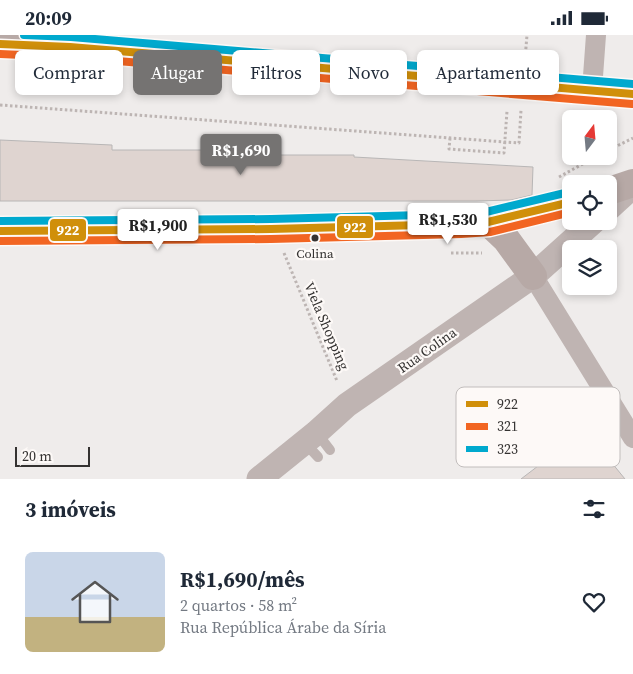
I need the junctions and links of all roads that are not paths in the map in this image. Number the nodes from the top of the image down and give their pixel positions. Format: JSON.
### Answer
{"nodes":[{"id":1,"x":596,"y":35,"type":"edge"},
{"id":2,"x":5,"y":43,"type":"edge"},
{"id":3,"x":592,"y":90,"type":"junction"},
{"id":4,"x":633,"y":94,"type":"edge"},
{"id":5,"x":633,"y":185,"type":"edge"},
{"id":6,"x":617,"y":189,"type":"edge"},
{"id":7,"x":617,"y":200,"type":"edge"},
{"id":8,"x":562,"y":204,"type":"edge"},
{"id":9,"x":488,"y":222,"type":"junction"},
{"id":10,"x":584,"y":230,"type":"edge"},
{"id":11,"x":0,"y":231,"type":"edge"},
{"id":12,"x":533,"y":276,"type":"junction"},
{"id":13,"x":602,"y":387,"type":"edge"},
{"id":14,"x":620,"y":417,"type":"edge"},
{"id":15,"x":633,"y":438,"type":"edge"},
{"id":16,"x":259,"y":479,"type":"edge"}],
"edges":[{"from":1,"to":3,"type":"street"},
{"from":2,"to":3,"type":"main road"},
{"from":3,"to":4,"type":"main road"},
{"from":5,"to":6,"type":"main road"},
{"from":5,"to":7,"type":"street"},
{"from":8,"to":9,"type":"main road"},
{"from":9,"to":11,"type":"main road"},
{"from":9,"to":12,"type":"main road"},
{"from":10,"to":12,"type":"street","name":"Rua Colina"},
{"from":12,"to":13,"type":"street"},
{"from":12,"to":16,"type":"street","name":"Rua Colina"},
{"from":14,"to":15,"type":"street"}]}
